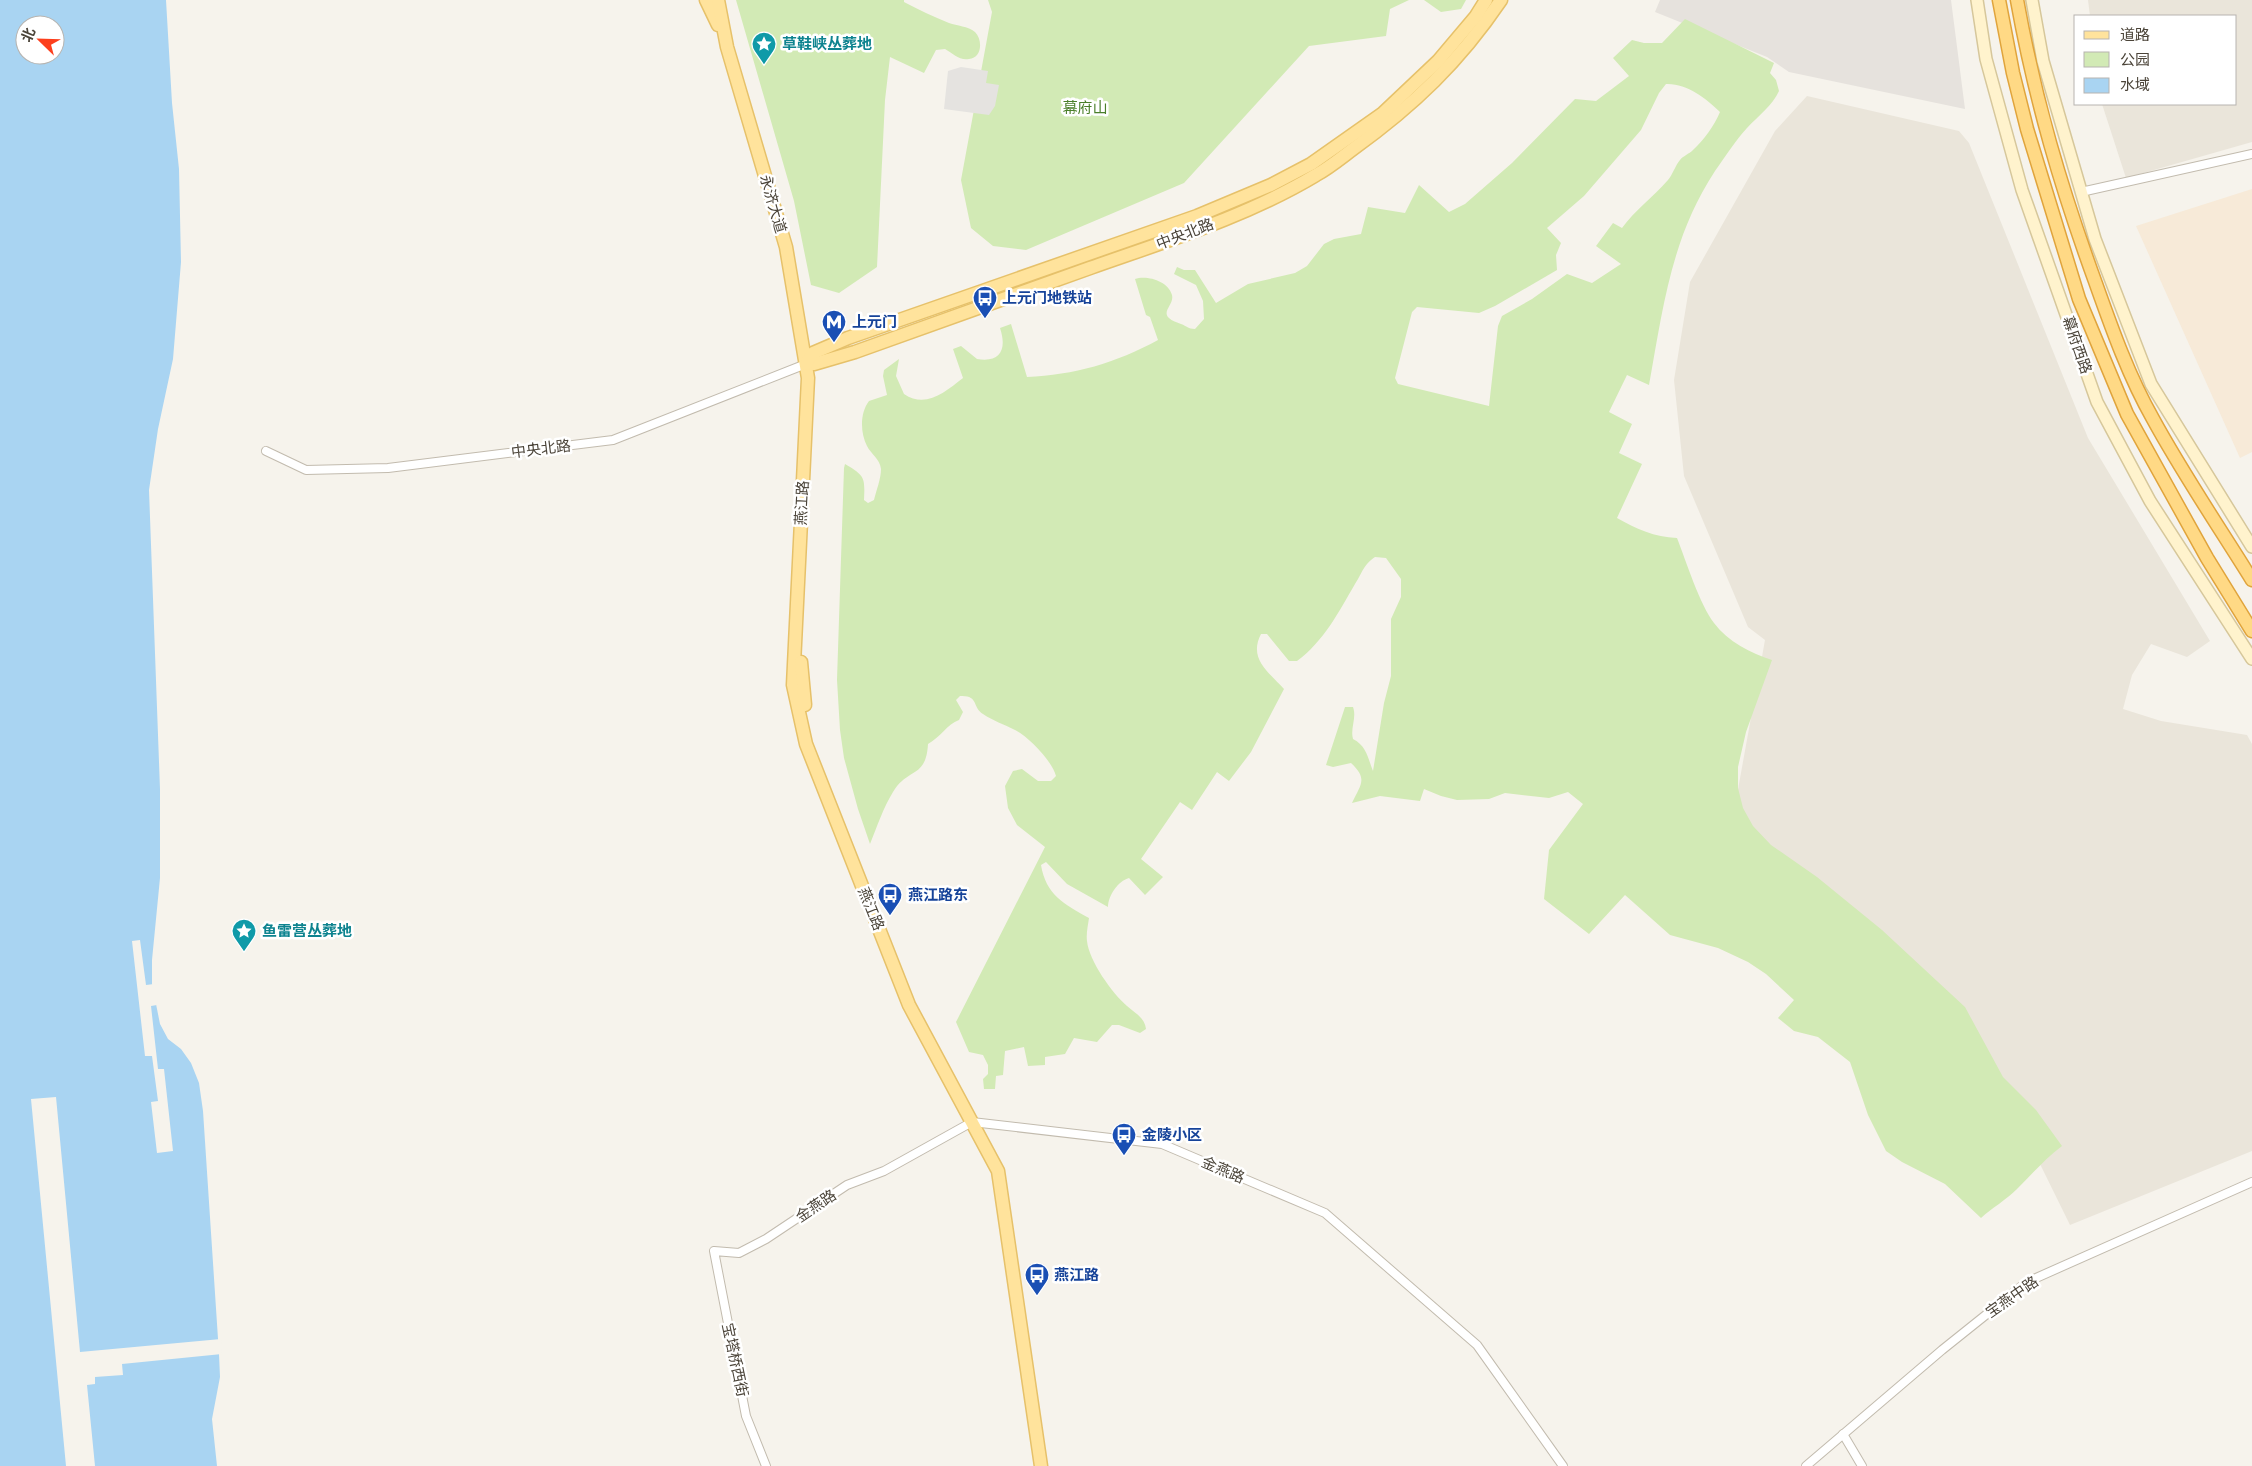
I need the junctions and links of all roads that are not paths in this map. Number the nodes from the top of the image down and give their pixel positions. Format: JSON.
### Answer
{"nodes":[{"id":1,"x":706,"y":0,"type":"edge"},
{"id":2,"x":718,"y":0,"type":"edge"},
{"id":3,"x":1486,"y":0,"type":"edge"},
{"id":4,"x":1501,"y":0,"type":"edge"},
{"id":5,"x":1977,"y":0,"type":"edge"},
{"id":6,"x":1999,"y":0,"type":"edge"},
{"id":7,"x":2017,"y":0,"type":"edge"},
{"id":8,"x":2032,"y":0,"type":"edge"},
{"id":9,"x":727,"y":47,"type":"junction"},
{"id":10,"x":2252,"y":154,"type":"edge"},
{"id":11,"x":2081,"y":192,"type":"junction"},
{"id":12,"x":811,"y":360,"type":"junction"},
{"id":13,"x":266,"y":451,"type":"dead end"},
{"id":14,"x":2252,"y":547,"type":"edge"},
{"id":15,"x":2252,"y":580,"type":"edge"},
{"id":16,"x":2252,"y":631,"type":"edge"},
{"id":17,"x":2252,"y":659,"type":"edge"},
{"id":18,"x":976,"y":1122,"type":"junction"},
{"id":19,"x":2252,"y":1182,"type":"edge"},
{"id":20,"x":714,"y":1251,"type":"joint"},
{"id":21,"x":1843,"y":1434,"type":"junction"},
{"id":22,"x":766,"y":1466,"type":"edge"},
{"id":23,"x":1041,"y":1466,"type":"edge"},
{"id":24,"x":1049,"y":1466,"type":"edge"},
{"id":25,"x":1563,"y":1466,"type":"edge"},
{"id":26,"x":1806,"y":1466,"type":"edge"},
{"id":27,"x":1862,"y":1466,"type":"edge"}],
"edges":[{"from":1,"to":9,"type":"main road","name":"永济大道"},
{"from":2,"to":9,"type":"main road","name":"永济大道"},
{"from":3,"to":12,"type":"main road","name":"中央北路"},
{"from":4,"to":12,"type":"main road","name":"中央北路"},
{"from":5,"to":17,"type":"main road","name":"幕府西路"},
{"from":6,"to":16,"type":"highway","name":"幕府西路"},
{"from":7,"to":15,"type":"highway"},
{"from":8,"to":11,"type":"main road"},
{"from":9,"to":12,"type":"main road","name":"永济大道"},
{"from":10,"to":11,"type":"street"},
{"from":11,"to":14,"type":"main road"},
{"from":12,"to":13,"type":"street","name":"中央北路"},
{"from":12,"to":18,"type":"main road","name":"燕江路"},
{"from":18,"to":20,"type":"street","name":"金燕路"},
{"from":18,"to":23,"type":"main road","name":"燕江路"},
{"from":18,"to":24,"type":"main road"},
{"from":18,"to":25,"type":"street","name":"金燕路"},
{"from":19,"to":21,"type":"street","name":"宝燕中路"},
{"from":20,"to":22,"type":"street","name":"宝塔桥西街"},
{"from":21,"to":26,"type":"street","name":"宝燕中路"},
{"from":21,"to":27,"type":"street"}]}
